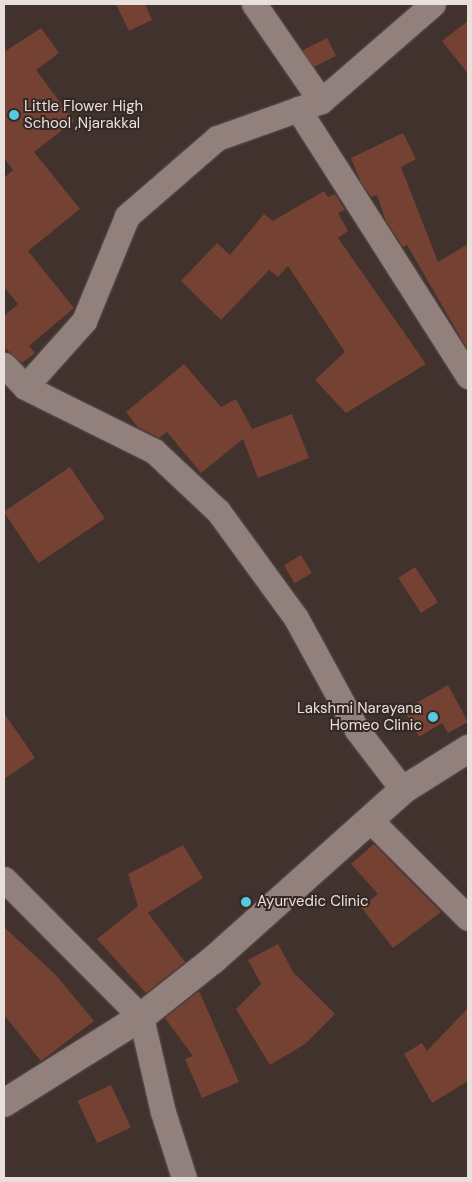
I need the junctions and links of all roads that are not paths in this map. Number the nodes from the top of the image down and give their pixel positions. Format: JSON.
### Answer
{"nodes":[{"id":1,"x":254,"y":4,"type":"edge"},
{"id":2,"x":433,"y":4,"type":"edge"},
{"id":3,"x":321,"y":101,"type":"junction"},
{"id":4,"x":298,"y":109,"type":"junction"},
{"id":5,"x":4,"y":365,"type":"edge"},
{"id":6,"x":468,"y":376,"type":"edge"},
{"id":7,"x":25,"y":387,"type":"junction"},
{"id":8,"x":468,"y":749,"type":"edge"},
{"id":9,"x":403,"y":790,"type":"junction"},
{"id":10,"x":369,"y":820,"type":"junction"},
{"id":11,"x":4,"y":879,"type":"edge"},
{"id":12,"x":468,"y":918,"type":"edge"},
{"id":13,"x":141,"y":1017,"type":"junction"},
{"id":14,"x":4,"y":1103,"type":"edge"},
{"id":15,"x":184,"y":1178,"type":"edge"}],
"edges":[{"from":1,"to":3,"type":"street"},
{"from":2,"to":3,"type":"street"},
{"from":3,"to":4,"type":"street"},
{"from":4,"to":6,"type":"street"},
{"from":4,"to":7,"type":"street"},
{"from":5,"to":7,"type":"street"},
{"from":7,"to":9,"type":"street"},
{"from":8,"to":9,"type":"street"},
{"from":9,"to":10,"type":"street"},
{"from":10,"to":12,"type":"street"},
{"from":10,"to":13,"type":"street"},
{"from":11,"to":13,"type":"street"},
{"from":13,"to":14,"type":"street"},
{"from":13,"to":15,"type":"street"}]}
